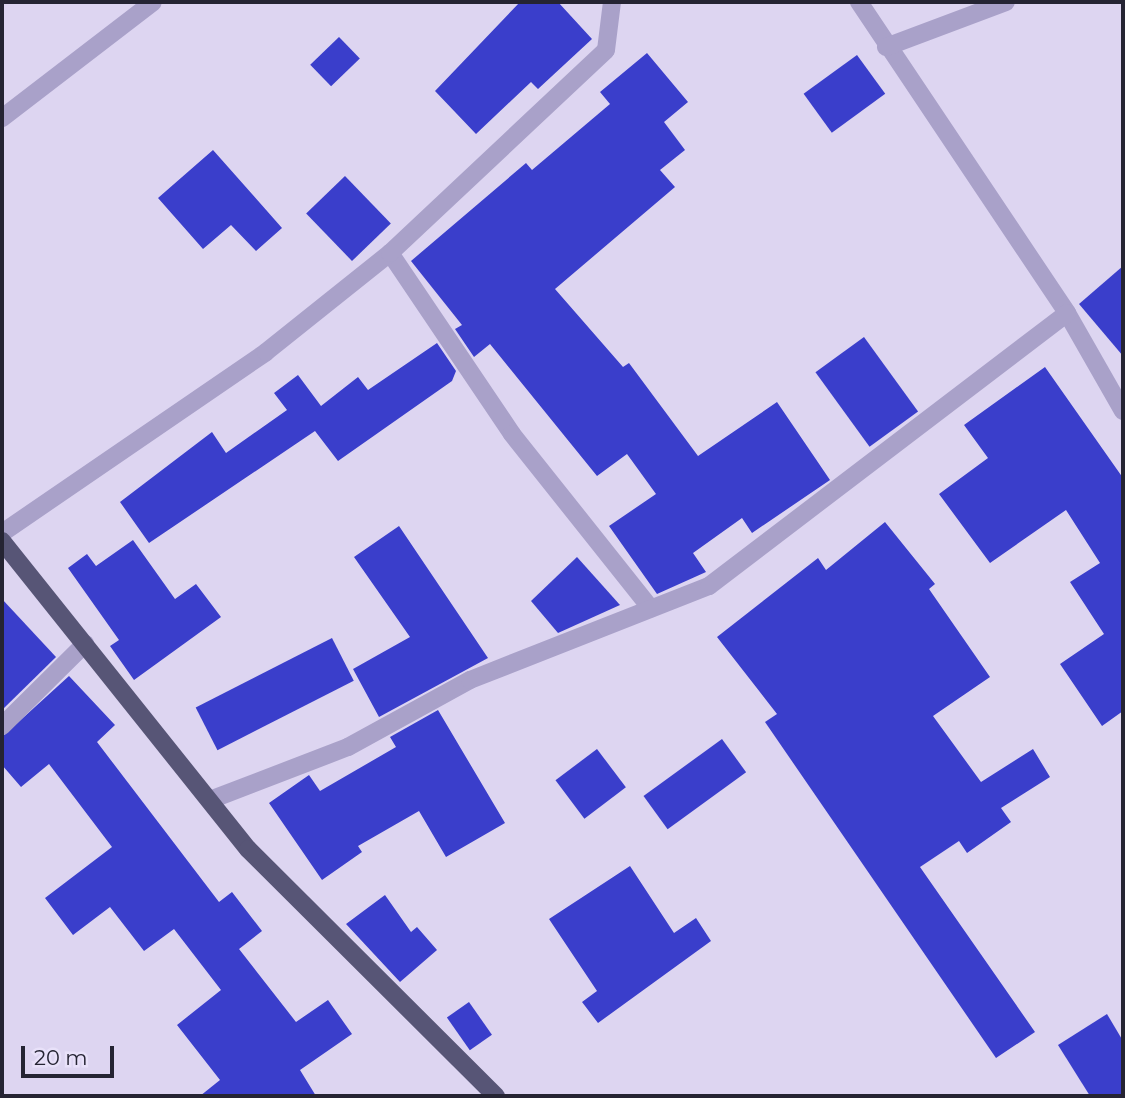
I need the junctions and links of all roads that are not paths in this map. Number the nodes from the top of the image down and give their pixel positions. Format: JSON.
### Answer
{"nodes":[{"id":1,"x":153,"y":2,"type":"edge"},
{"id":2,"x":612,"y":2,"type":"edge"},
{"id":3,"x":859,"y":2,"type":"edge"},
{"id":4,"x":1006,"y":2,"type":"edge"},
{"id":5,"x":886,"y":47,"type":"junction"},
{"id":6,"x":2,"y":118,"type":"edge"},
{"id":7,"x":390,"y":253,"type":"junction"},
{"id":8,"x":1067,"y":313,"type":"junction"},
{"id":9,"x":1123,"y":411,"type":"edge"},
{"id":10,"x":2,"y":533,"type":"edge"},
{"id":11,"x":2,"y":541,"type":"edge"},
{"id":12,"x":651,"y":609,"type":"junction"},
{"id":13,"x":85,"y":644,"type":"junction"},
{"id":14,"x":2,"y":726,"type":"edge"},
{"id":15,"x":209,"y":800,"type":"junction"},
{"id":16,"x":496,"y":1096,"type":"edge"}],
"edges":[{"from":1,"to":6,"type":"street"},
{"from":2,"to":7,"type":"street"},
{"from":3,"to":5,"type":"street"},
{"from":4,"to":5,"type":"street"},
{"from":5,"to":8,"type":"street"},
{"from":7,"to":10,"type":"street"},
{"from":7,"to":12,"type":"street"},
{"from":8,"to":9,"type":"street"},
{"from":8,"to":12,"type":"street"},
{"from":11,"to":13,"type":"main road"},
{"from":12,"to":15,"type":"street"},
{"from":13,"to":14,"type":"street"},
{"from":13,"to":15,"type":"main road"},
{"from":15,"to":16,"type":"main road"}]}
